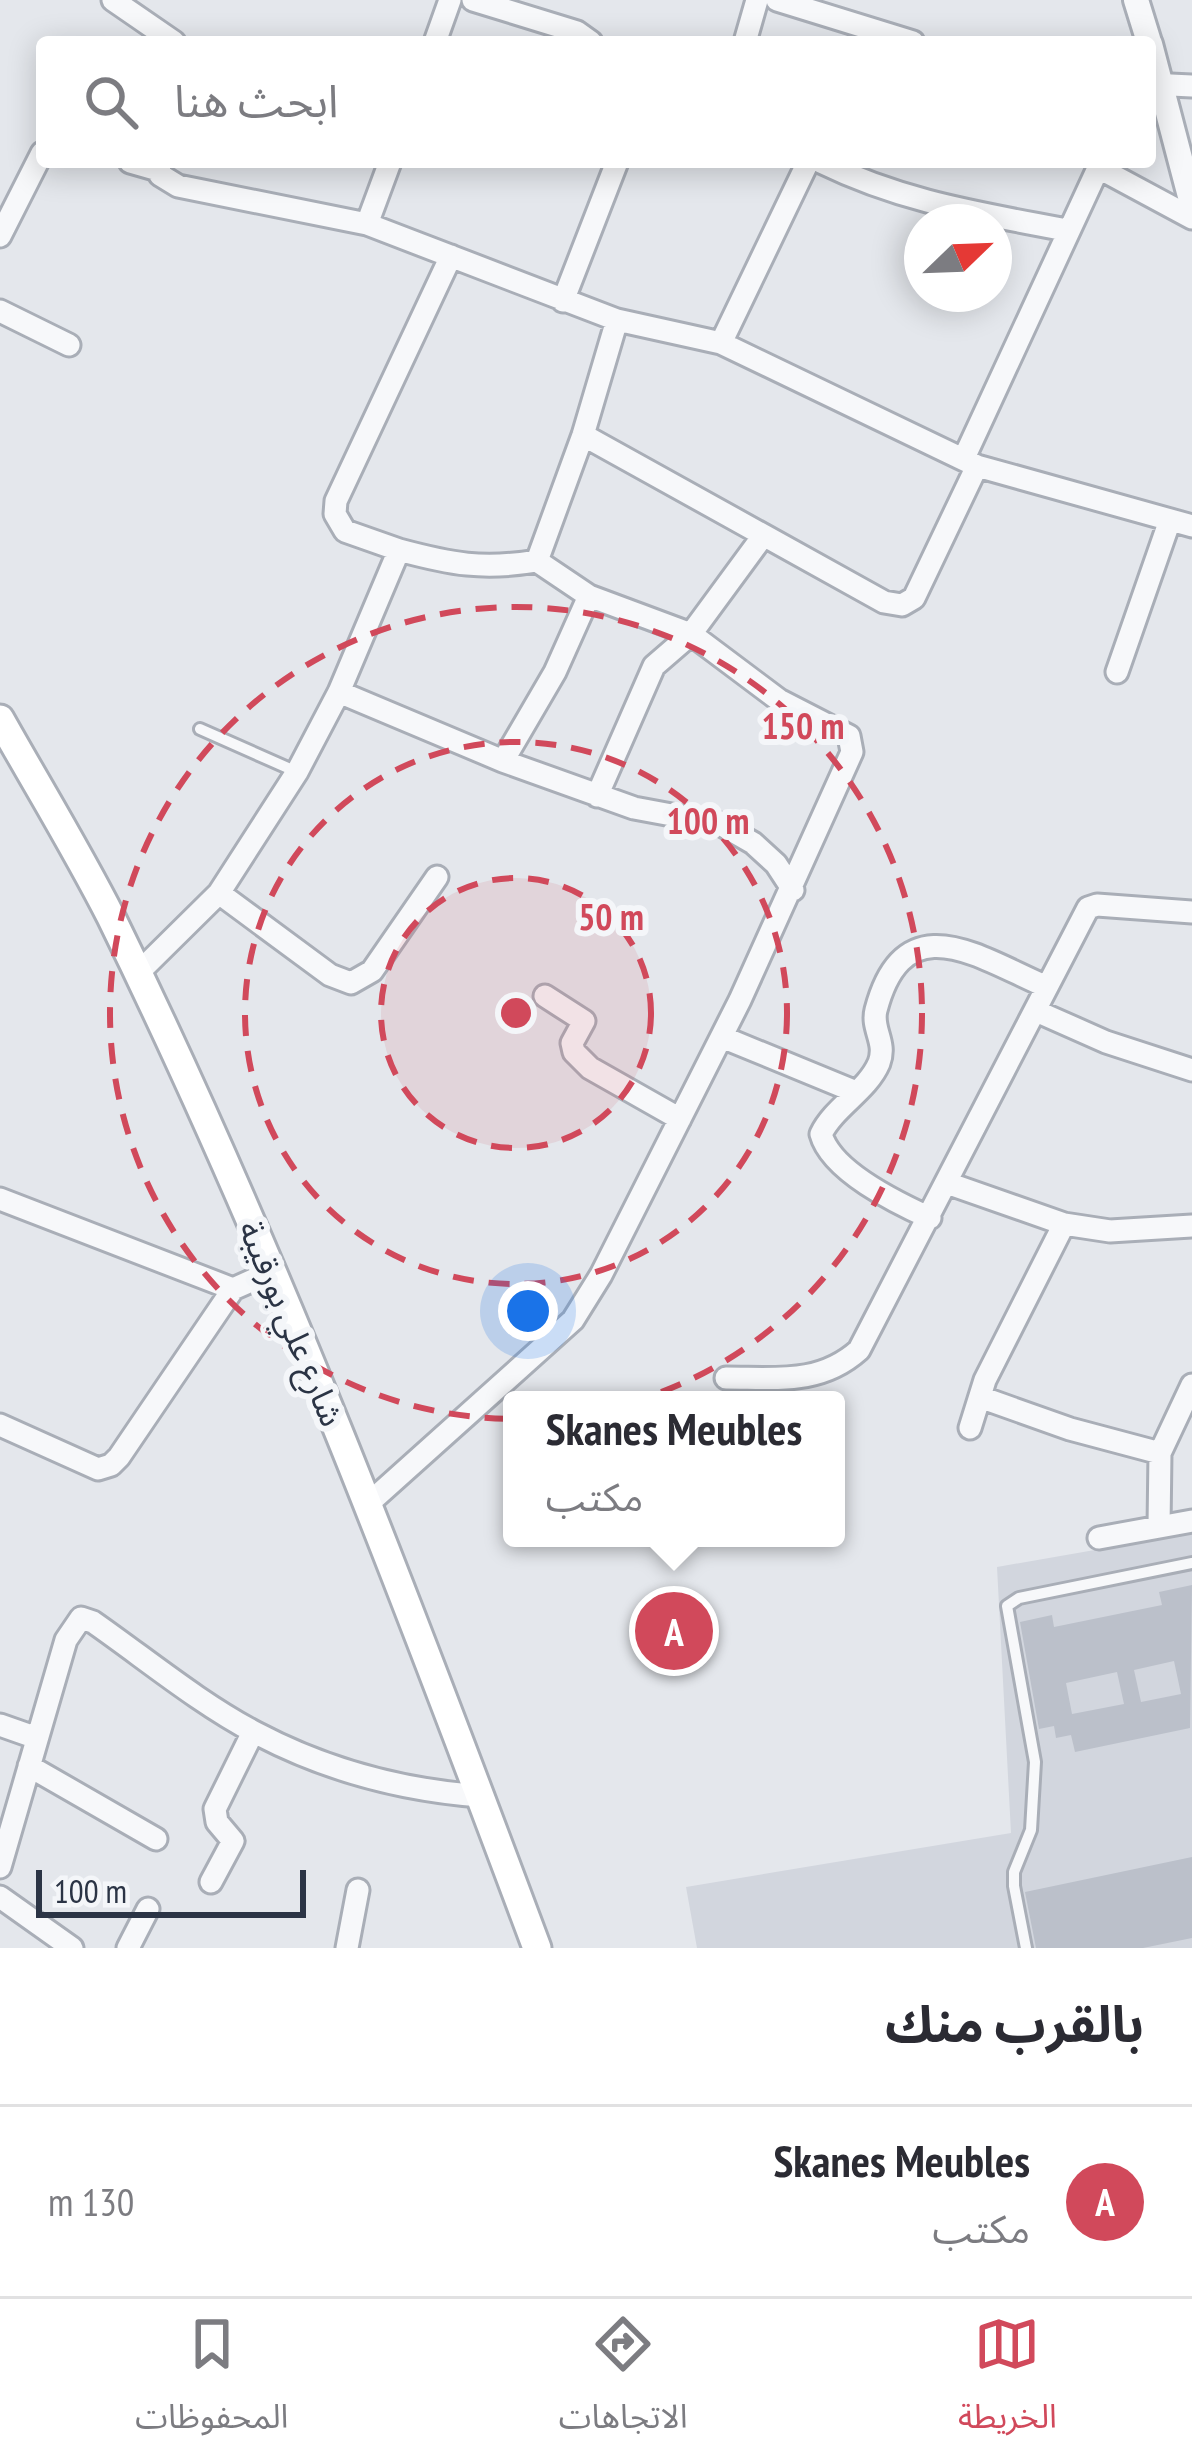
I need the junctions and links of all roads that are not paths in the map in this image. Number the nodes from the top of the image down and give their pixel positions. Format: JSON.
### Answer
{"nodes":[{"id":1,"x":113,"y":0,"type":"edge"},
{"id":2,"x":450,"y":0,"type":"edge"},
{"id":3,"x":473,"y":0,"type":"edge"},
{"id":4,"x":757,"y":0,"type":"edge"},
{"id":5,"x":777,"y":0,"type":"edge"},
{"id":6,"x":1136,"y":0,"type":"edge"},
{"id":7,"x":165,"y":36,"type":"edge"},
{"id":8,"x":437,"y":36,"type":"edge"},
{"id":9,"x":583,"y":36,"type":"edge"},
{"id":10,"x":747,"y":36,"type":"edge"},
{"id":11,"x":868,"y":36,"type":"edge"},
{"id":12,"x":1148,"y":36,"type":"edge"},
{"id":13,"x":1156,"y":85,"type":"edge"},
{"id":14,"x":1192,"y":86,"type":"edge"},
{"id":15,"x":36,"y":161,"type":"edge"},
{"id":16,"x":159,"y":168,"type":"edge"},
{"id":17,"x":388,"y":168,"type":"edge"},
{"id":18,"x":614,"y":168,"type":"edge"},
{"id":19,"x":805,"y":168,"type":"edge"},
{"id":20,"x":833,"y":168,"type":"edge"},
{"id":21,"x":1098,"y":168,"type":"edge"},
{"id":22,"x":1105,"y":168,"type":"edge"},
{"id":23,"x":9,"y":196,"type":"edge"},
{"id":24,"x":1192,"y":204,"type":"edge"},
{"id":25,"x":1192,"y":218,"type":"edge"},
{"id":26,"x":367,"y":224,"type":"junction"},
{"id":27,"x":1066,"y":230,"type":"junction"},
{"id":28,"x":0,"y":236,"type":"edge"},
{"id":29,"x":451,"y":256,"type":"junction"},
{"id":30,"x":563,"y":301,"type":"junction"},
{"id":31,"x":0,"y":310,"type":"edge"},
{"id":32,"x":617,"y":320,"type":"junction"},
{"id":33,"x":721,"y":343,"type":"junction"},
{"id":34,"x":69,"y":345,"type":"dead end"},
{"id":35,"x":583,"y":435,"type":"junction"},
{"id":36,"x":970,"y":462,"type":"junction"},
{"id":37,"x":1181,"y":523,"type":"edge"},
{"id":38,"x":764,"y":536,"type":"junction"},
{"id":39,"x":399,"y":550,"type":"junction"},
{"id":40,"x":537,"y":561,"type":"junction"},
{"id":41,"x":589,"y":596,"type":"junction"},
{"id":42,"x":691,"y":634,"type":"junction"},
{"id":43,"x":1117,"y":672,"type":"dead end"},
{"id":44,"x":339,"y":692,"type":"junction"},
{"id":45,"x":0,"y":719,"type":"edge"},
{"id":46,"x":200,"y":729,"type":"dead end"},
{"id":47,"x":502,"y":761,"type":"junction"},
{"id":48,"x":296,"y":772,"type":"junction"},
{"id":49,"x":597,"y":796,"type":"junction"},
{"id":50,"x":437,"y":877,"type":"dead end"},
{"id":51,"x":793,"y":890,"type":"junction"},
{"id":52,"x":218,"y":893,"type":"junction"},
{"id":53,"x":1192,"y":912,"type":"edge"},
{"id":54,"x":137,"y":974,"type":"junction"},
{"id":55,"x":1046,"y":986,"type":"junction"},
{"id":56,"x":545,"y":996,"type":"dead end"},
{"id":57,"x":1036,"y":1011,"type":"junction"},
{"id":58,"x":722,"y":1036,"type":"junction"},
{"id":59,"x":1192,"y":1070,"type":"edge"},
{"id":60,"x":856,"y":1093,"type":"junction"},
{"id":61,"x":680,"y":1119,"type":"junction"},
{"id":62,"x":947,"y":1183,"type":"junction"},
{"id":63,"x":0,"y":1199,"type":"edge"},
{"id":64,"x":930,"y":1218,"type":"junction"},
{"id":65,"x":1064,"y":1224,"type":"junction"},
{"id":66,"x":1192,"y":1226,"type":"edge"},
{"id":67,"x":272,"y":1273,"type":"junction"},
{"id":68,"x":233,"y":1289,"type":"junction"},
{"id":69,"x":726,"y":1378,"type":"dead end"},
{"id":70,"x":1192,"y":1385,"type":"edge"},
{"id":71,"x":980,"y":1397,"type":"junction"},
{"id":72,"x":0,"y":1425,"type":"edge"},
{"id":73,"x":970,"y":1428,"type":"dead end"},
{"id":74,"x":1160,"y":1453,"type":"junction"},
{"id":75,"x":369,"y":1503,"type":"junction"},
{"id":76,"x":1192,"y":1521,"type":"edge"},
{"id":77,"x":1159,"y":1527,"type":"junction"},
{"id":78,"x":1099,"y":1538,"type":"dead end"},
{"id":79,"x":1192,"y":1562,"type":"edge"},
{"id":80,"x":0,"y":1725,"type":"edge"},
{"id":81,"x":253,"y":1732,"type":"junction"},
{"id":82,"x":38,"y":1738,"type":"junction"},
{"id":83,"x":29,"y":1766,"type":"junction"},
{"id":84,"x":480,"y":1796,"type":"junction"},
{"id":85,"x":156,"y":1839,"type":"dead end"},
{"id":86,"x":0,"y":1867,"type":"edge"},
{"id":87,"x":211,"y":1882,"type":"dead end"},
{"id":88,"x":358,"y":1890,"type":"dead end"},
{"id":89,"x":0,"y":1897,"type":"edge"},
{"id":90,"x":148,"y":1910,"type":"dead end"},
{"id":91,"x":72,"y":1948,"type":"edge"},
{"id":92,"x":128,"y":1948,"type":"edge"},
{"id":93,"x":347,"y":1948,"type":"edge"},
{"id":94,"x":537,"y":1948,"type":"edge"},
{"id":95,"x":1026,"y":1948,"type":"edge"}],
"edges":[{"from":1,"to":7,"type":"street"},
{"from":2,"to":8,"type":"street"},
{"from":3,"to":9,"type":"street"},
{"from":4,"to":10,"type":"street"},
{"from":5,"to":11,"type":"street"},
{"from":6,"to":12,"type":"street"},
{"from":13,"to":14,"type":"street"},
{"from":13,"to":24,"type":"street"},
{"from":15,"to":23,"type":"street"},
{"from":16,"to":26,"type":"street"},
{"from":17,"to":26,"type":"street"},
{"from":18,"to":30,"type":"street"},
{"from":19,"to":33,"type":"street"},
{"from":20,"to":27,"type":"street"},
{"from":21,"to":27,"type":"street"},
{"from":22,"to":25,"type":"street"},
{"from":23,"to":28,"type":"street"},
{"from":26,"to":29,"type":"street"},
{"from":27,"to":36,"type":"street"},
{"from":29,"to":30,"type":"street"},
{"from":29,"to":39,"type":"street"},
{"from":30,"to":32,"type":"street"},
{"from":31,"to":34,"type":"street"},
{"from":32,"to":33,"type":"street"},
{"from":32,"to":35,"type":"street"},
{"from":33,"to":36,"type":"street"},
{"from":35,"to":38,"type":"street"},
{"from":35,"to":40,"type":"street"},
{"from":36,"to":37,"type":"street"},
{"from":36,"to":38,"type":"street"},
{"from":37,"to":43,"type":"street"},
{"from":38,"to":42,"type":"street"},
{"from":39,"to":40,"type":"street"},
{"from":39,"to":44,"type":"street"},
{"from":40,"to":41,"type":"street"},
{"from":41,"to":42,"type":"street"},
{"from":41,"to":47,"type":"street"},
{"from":42,"to":49,"type":"street"},
{"from":42,"to":51,"type":"street"},
{"from":44,"to":47,"type":"street"},
{"from":44,"to":48,"type":"street"},
{"from":45,"to":54,"type":"main road","name":"شارع علي بورقيبة"},
{"from":46,"to":48,"type":"lane"},
{"from":47,"to":49,"type":"street"},
{"from":48,"to":52,"type":"street"},
{"from":49,"to":51,"type":"street"},
{"from":50,"to":52,"type":"street"},
{"from":51,"to":58,"type":"street"},
{"from":52,"to":54,"type":"street"},
{"from":53,"to":55,"type":"street"},
{"from":54,"to":67,"type":"main road","name":"شارع علي بورقيبة"},
{"from":55,"to":57,"type":"street"},
{"from":55,"to":60,"type":"street"},
{"from":56,"to":61,"type":"street"},
{"from":57,"to":59,"type":"street"},
{"from":57,"to":62,"type":"street"},
{"from":58,"to":60,"type":"street"},
{"from":58,"to":61,"type":"street"},
{"from":60,"to":64,"type":"street"},
{"from":61,"to":75,"type":"street"},
{"from":62,"to":64,"type":"street"},
{"from":62,"to":65,"type":"street"},
{"from":63,"to":68,"type":"street"},
{"from":64,"to":69,"type":"street"},
{"from":65,"to":66,"type":"street"},
{"from":65,"to":71,"type":"street"},
{"from":67,"to":68,"type":"street"},
{"from":67,"to":75,"type":"main road","name":"شارع علي بورقيبة"},
{"from":68,"to":72,"type":"street"},
{"from":70,"to":74,"type":"street"},
{"from":71,"to":73,"type":"street"},
{"from":71,"to":74,"type":"street"},
{"from":74,"to":77,"type":"street"},
{"from":75,"to":84,"type":"main road","name":"شارع علي بورقيبة"},
{"from":76,"to":77,"type":"street"},
{"from":77,"to":78,"type":"street"},
{"from":79,"to":95,"type":"lane"},
{"from":80,"to":82,"type":"street"},
{"from":81,"to":82,"type":"street"},
{"from":81,"to":84,"type":"street"},
{"from":81,"to":87,"type":"street"},
{"from":82,"to":83,"type":"street"},
{"from":83,"to":85,"type":"street"},
{"from":83,"to":86,"type":"street"},
{"from":84,"to":94,"type":"main road","name":"شارع علي بورقيبة"},
{"from":88,"to":93,"type":"street"},
{"from":89,"to":91,"type":"street"},
{"from":90,"to":92,"type":"street"}]}
